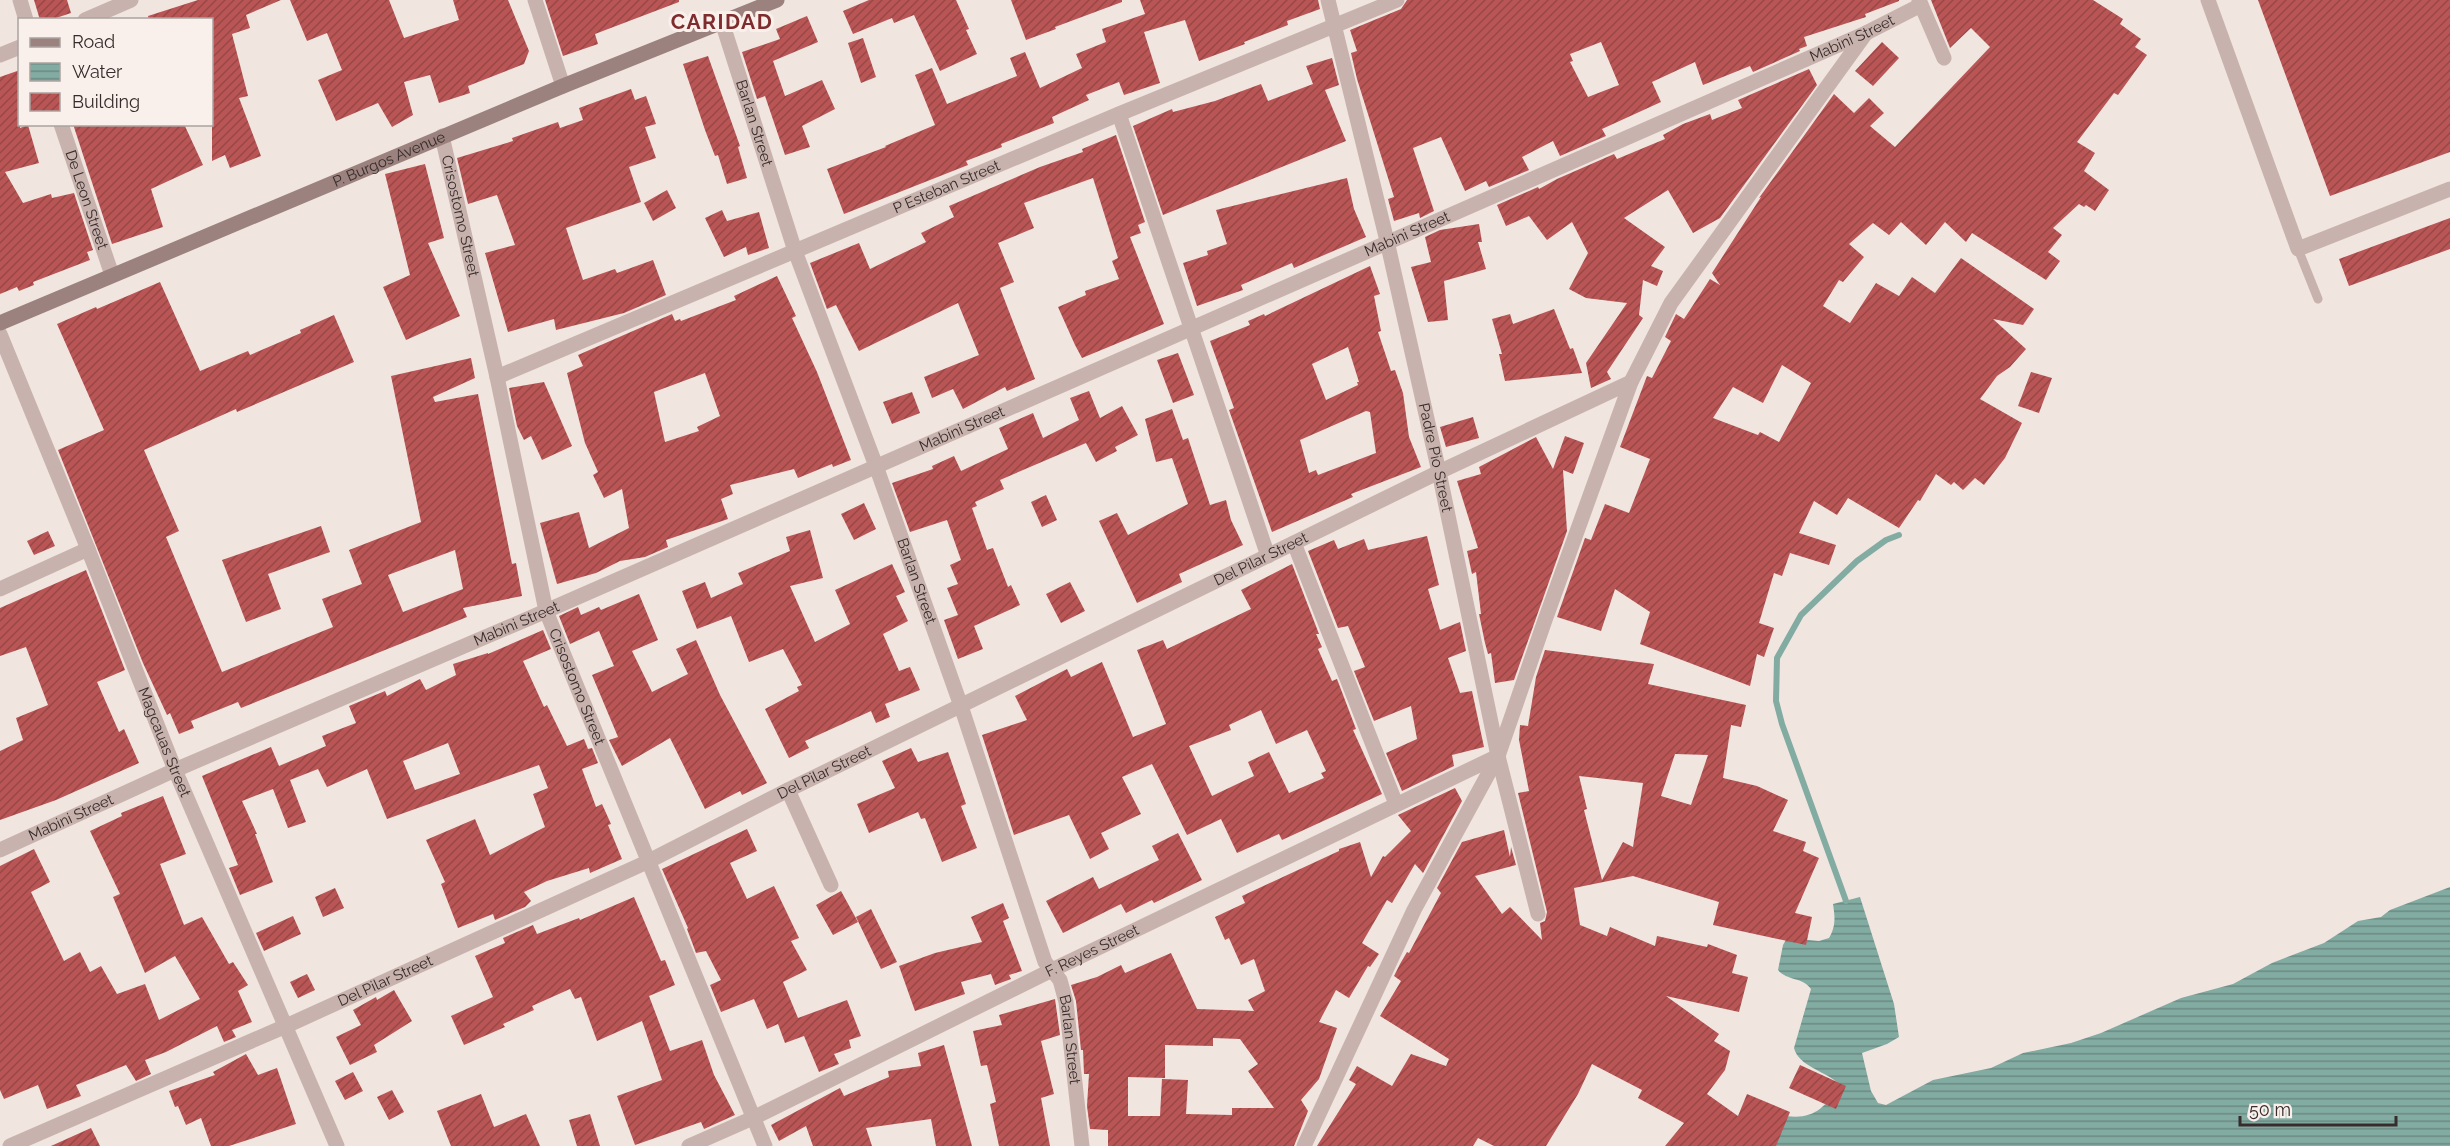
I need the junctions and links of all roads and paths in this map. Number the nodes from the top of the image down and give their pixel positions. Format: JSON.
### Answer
{"nodes":[{"id":1,"x":20,"y":0,"type":"edge"},
{"id":2,"x":131,"y":0,"type":"edge"},
{"id":3,"x":535,"y":0,"type":"edge"},
{"id":4,"x":777,"y":0,"type":"edge"},
{"id":5,"x":1328,"y":0,"type":"edge"},
{"id":6,"x":1397,"y":0,"type":"edge"},
{"id":7,"x":2208,"y":0,"type":"edge"},
{"id":8,"x":1920,"y":3,"type":"edge"},
{"id":9,"x":743,"y":6,"type":"edge"},
{"id":10,"x":25,"y":18,"type":"edge"},
{"id":11,"x":90,"y":18,"type":"edge"},
{"id":12,"x":722,"y":22,"type":"junction"},
{"id":13,"x":1334,"y":24,"type":"junction"},
{"id":14,"x":1866,"y":33,"type":"junction"},
{"id":15,"x":18,"y":48,"type":"edge"},
{"id":16,"x":0,"y":55,"type":"edge"},
{"id":17,"x":1944,"y":58,"type":"dead end"},
{"id":18,"x":563,"y":86,"type":"junction"},
{"id":19,"x":1119,"y":114,"type":"junction"},
{"id":20,"x":62,"y":126,"type":"edge"},
{"id":21,"x":442,"y":136,"type":"junction"},
{"id":22,"x":2450,"y":189,"type":"edge"},
{"id":23,"x":1387,"y":241,"type":"junction"},
{"id":24,"x":2298,"y":249,"type":"junction"},
{"id":25,"x":795,"y":251,"type":"junction"},
{"id":26,"x":112,"y":275,"type":"junction"},
{"id":27,"x":2318,"y":299,"type":"dead end"},
{"id":28,"x":0,"y":323,"type":"edge"},
{"id":29,"x":1191,"y":328,"type":"junction"},
{"id":30,"x":0,"y":334,"type":"edge"},
{"id":31,"x":497,"y":377,"type":"junction"},
{"id":32,"x":1631,"y":382,"type":"junction"},
{"id":33,"x":876,"y":466,"type":"junction"},
{"id":34,"x":1439,"y":472,"type":"junction"},
{"id":35,"x":1294,"y":543,"type":"junction"},
{"id":36,"x":88,"y":549,"type":"junction"},
{"id":37,"x":1268,"y":556,"type":"junction"},
{"id":38,"x":0,"y":589,"type":"edge"},
{"id":39,"x":546,"y":611,"type":"junction"},
{"id":40,"x":961,"y":706,"type":"junction"},
{"id":41,"x":1498,"y":756,"type":"junction"},
{"id":42,"x":175,"y":770,"type":"junction"},
{"id":43,"x":788,"y":790,"type":"junction"},
{"id":44,"x":1396,"y":804,"type":"junction"},
{"id":45,"x":0,"y":849,"type":"edge"},
{"id":46,"x":647,"y":862,"type":"junction"},
{"id":47,"x":831,"y":885,"type":"dead end"},
{"id":48,"x":1538,"y":914,"type":"dead end"},
{"id":49,"x":1052,"y":970,"type":"junction"},
{"id":50,"x":286,"y":1026,"type":"junction"},
{"id":51,"x":753,"y":1118,"type":"junction"},
{"id":52,"x":10,"y":1146,"type":"edge"},
{"id":53,"x":337,"y":1146,"type":"edge"},
{"id":54,"x":689,"y":1146,"type":"edge"},
{"id":55,"x":765,"y":1146,"type":"edge"},
{"id":56,"x":1082,"y":1146,"type":"edge"},
{"id":57,"x":1304,"y":1146,"type":"edge"}],
"edges":[{"from":1,"to":10,"type":"street"},
{"from":2,"to":11,"type":"street"},
{"from":3,"to":18,"type":"street"},
{"from":4,"to":9,"type":"main road","name":"P. Burgos Avenue"},
{"from":5,"to":13,"type":"street","name":"Padre Pio Street"},
{"from":6,"to":13,"type":"street","name":"P Esteban Street"},
{"from":7,"to":24,"type":"street"},
{"from":8,"to":14,"type":"street","name":"Mabini Street"},
{"from":8,"to":17,"type":"street"},
{"from":9,"to":12,"type":"main road","name":"P. Burgos Avenue"},
{"from":12,"to":18,"type":"main road","name":"P. Burgos Avenue"},
{"from":12,"to":25,"type":"street","name":"Barlan Street"},
{"from":13,"to":19,"type":"street","name":"P Esteban Street"},
{"from":13,"to":23,"type":"street","name":"Padre Pio Street"},
{"from":14,"to":23,"type":"street","name":"Mabini Street"},
{"from":14,"to":32,"type":"street"},
{"from":15,"to":16,"type":"street"},
{"from":18,"to":21,"type":"main road","name":"P. Burgos Avenue"},
{"from":19,"to":25,"type":"street","name":"P Esteban Street"},
{"from":19,"to":29,"type":"street"},
{"from":20,"to":26,"type":"street","name":"De Leon Street"},
{"from":21,"to":26,"type":"main road","name":"P. Burgos Avenue"},
{"from":21,"to":31,"type":"street","name":"Crisostomo Street"},
{"from":22,"to":24,"type":"street"},
{"from":23,"to":29,"type":"street","name":"Mabini Street"},
{"from":23,"to":34,"type":"street","name":"Padre Pio Street"},
{"from":24,"to":27,"type":"lane"},
{"from":25,"to":31,"type":"street","name":"P Esteban Street"},
{"from":25,"to":33,"type":"street","name":"Barlan Street"},
{"from":26,"to":28,"type":"main road","name":"P. Burgos Avenue"},
{"from":29,"to":33,"type":"street","name":"Mabini Street"},
{"from":29,"to":37,"type":"street"},
{"from":30,"to":36,"type":"street","name":"Magcauas Street"},
{"from":31,"to":39,"type":"street","name":"Crisostomo Street"},
{"from":32,"to":34,"type":"street","name":"Del Pilar Street"},
{"from":32,"to":41,"type":"street"},
{"from":33,"to":39,"type":"street","name":"Mabini Street"},
{"from":33,"to":40,"type":"street","name":"Barlan Street"},
{"from":34,"to":35,"type":"street","name":"Del Pilar Street"},
{"from":34,"to":41,"type":"street","name":"Padre Pio Street"},
{"from":35,"to":37,"type":"street","name":"Del Pilar Street"},
{"from":35,"to":44,"type":"street"},
{"from":36,"to":38,"type":"street"},
{"from":36,"to":42,"type":"street","name":"Magcauas Street"},
{"from":37,"to":40,"type":"street","name":"Del Pilar Street"},
{"from":39,"to":42,"type":"street","name":"Mabini Street"},
{"from":39,"to":46,"type":"street","name":"Crisostomo Street"},
{"from":40,"to":43,"type":"street","name":"Del Pilar Street"},
{"from":40,"to":49,"type":"street","name":"Barlan Street"},
{"from":41,"to":44,"type":"street","name":"F. Reyes Street"},
{"from":41,"to":48,"type":"street","name":"Padre Pio Street"},
{"from":41,"to":57,"type":"street"},
{"from":42,"to":45,"type":"street","name":"Mabini Street"},
{"from":42,"to":50,"type":"street","name":"Magcauas Street"},
{"from":43,"to":46,"type":"street","name":"Del Pilar Street"},
{"from":43,"to":47,"type":"street"},
{"from":44,"to":49,"type":"street","name":"F. Reyes Street"},
{"from":46,"to":50,"type":"street","name":"Del Pilar Street"},
{"from":46,"to":51,"type":"street","name":"Crisostomo Street"},
{"from":49,"to":51,"type":"street","name":"F. Reyes Street"},
{"from":49,"to":56,"type":"street","name":"Barlan Street"},
{"from":50,"to":52,"type":"street","name":"Del Pilar Street"},
{"from":50,"to":53,"type":"street","name":"Magcauas Street"},
{"from":51,"to":54,"type":"street","name":"F. Reyes Street"},
{"from":51,"to":55,"type":"street","name":"Crisostomo Street"}]}
